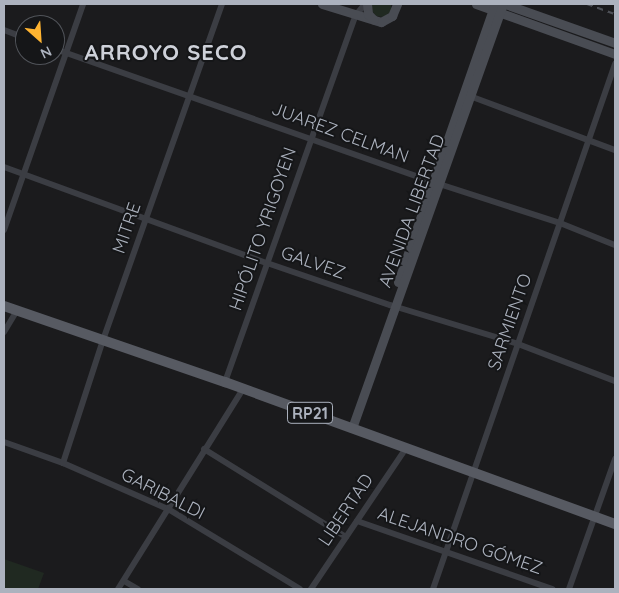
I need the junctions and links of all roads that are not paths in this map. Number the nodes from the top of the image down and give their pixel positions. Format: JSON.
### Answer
{"nodes":[{"id":1,"x":83,"y":4,"type":"edge"},
{"id":2,"x":222,"y":4,"type":"edge"},
{"id":3,"x":322,"y":4,"type":"edge"},
{"id":4,"x":366,"y":4,"type":"edge"},
{"id":5,"x":476,"y":4,"type":"edge"},
{"id":6,"x":396,"y":5,"type":"edge"},
{"id":7,"x":499,"y":7,"type":"edge"},
{"id":8,"x":356,"y":15,"type":"junction"},
{"id":9,"x":374,"y":20,"type":"junction"},
{"id":10,"x":615,"y":43,"type":"edge"},
{"id":11,"x":66,"y":53,"type":"junction"},
{"id":12,"x":615,"y":54,"type":"edge"},
{"id":13,"x":615,"y":64,"type":"edge"},
{"id":14,"x":189,"y":95,"type":"junction"},
{"id":15,"x":467,"y":95,"type":"junction"},
{"id":16,"x":311,"y":138,"type":"junction"},
{"id":17,"x":588,"y":141,"type":"junction"},
{"id":18,"x":615,"y":150,"type":"edge"},
{"id":19,"x":4,"y":167,"type":"edge"},
{"id":20,"x":24,"y":174,"type":"junction"},
{"id":21,"x":436,"y":183,"type":"junction"},
{"id":22,"x":146,"y":220,"type":"junction"},
{"id":23,"x":560,"y":223,"type":"junction"},
{"id":24,"x":4,"y":230,"type":"edge"},
{"id":25,"x":615,"y":245,"type":"edge"},
{"id":26,"x":267,"y":263,"type":"junction"},
{"id":27,"x":4,"y":306,"type":"edge"},
{"id":28,"x":392,"y":306,"type":"junction"},
{"id":29,"x":17,"y":310,"type":"junction"},
{"id":30,"x":4,"y":332,"type":"edge"},
{"id":31,"x":103,"y":340,"type":"junction"},
{"id":32,"x":518,"y":344,"type":"junction"},
{"id":33,"x":615,"y":381,"type":"edge"},
{"id":34,"x":225,"y":382,"type":"junction"},
{"id":35,"x":243,"y":389,"type":"junction"},
{"id":36,"x":350,"y":427,"type":"junction"},
{"id":37,"x":4,"y":442,"type":"edge"},
{"id":38,"x":406,"y":448,"type":"junction"},
{"id":39,"x":204,"y":449,"type":"junction"},
{"id":40,"x":615,"y":459,"type":"edge"},
{"id":41,"x":62,"y":463,"type":"junction"},
{"id":42,"x":474,"y":472,"type":"junction"},
{"id":43,"x":168,"y":509,"type":"junction"},
{"id":44,"x":595,"y":517,"type":"junction"},
{"id":45,"x":357,"y":521,"type":"junction"},
{"id":46,"x":615,"y":524,"type":"edge"},
{"id":47,"x":346,"y":537,"type":"junction"},
{"id":48,"x":446,"y":550,"type":"junction"},
{"id":49,"x":124,"y":581,"type":"junction"},
{"id":50,"x":118,"y":589,"type":"edge"},
{"id":51,"x":138,"y":589,"type":"edge"},
{"id":52,"x":300,"y":589,"type":"edge"},
{"id":53,"x":310,"y":589,"type":"edge"},
{"id":54,"x":433,"y":589,"type":"edge"},
{"id":55,"x":552,"y":589,"type":"edge"},
{"id":56,"x":569,"y":589,"type":"edge"}],
"edges":[{"from":1,"to":11,"type":"street"},
{"from":2,"to":14,"type":"street","name":"MITRE"},
{"from":3,"to":8,"type":"street"},
{"from":4,"to":8,"type":"street","name":"HIPÓLITO YRIGOYEN"},
{"from":4,"to":9,"type":"street"},
{"from":5,"to":7,"type":"street"},
{"from":6,"to":9,"type":"street"},
{"from":7,"to":10,"type":"street"},
{"from":7,"to":12,"type":"street"},
{"from":7,"to":15,"type":"street","name":"AVENIDA LIBERTAD"},
{"from":8,"to":9,"type":"street"},
{"from":8,"to":16,"type":"street","name":"HIPÓLITO YRIGOYEN"},
{"from":11,"to":14,"type":"street","name":"JUAREZ CELMAN"},
{"from":11,"to":20,"type":"street"},
{"from":13,"to":17,"type":"street","name":"SARMIENTO"},
{"from":14,"to":16,"type":"street","name":"JUAREZ CELMAN"},
{"from":14,"to":22,"type":"street","name":"MITRE"},
{"from":15,"to":17,"type":"street"},
{"from":15,"to":21,"type":"street","name":"AVENIDA LIBERTAD"},
{"from":16,"to":21,"type":"street","name":"JUAREZ CELMAN"},
{"from":16,"to":26,"type":"street","name":"HIPÓLITO YRIGOYEN"},
{"from":17,"to":18,"type":"street"},
{"from":17,"to":23,"type":"street","name":"SARMIENTO"},
{"from":19,"to":20,"type":"street","name":"GALVEZ"},
{"from":20,"to":22,"type":"street","name":"GALVEZ"},
{"from":20,"to":24,"type":"street"},
{"from":21,"to":23,"type":"street","name":"JUAREZ CELMAN"},
{"from":21,"to":28,"type":"street","name":"AVENIDA LIBERTAD"},
{"from":22,"to":26,"type":"street","name":"GALVEZ"},
{"from":22,"to":31,"type":"street","name":"MITRE"},
{"from":23,"to":25,"type":"street","name":"JUAREZ CELMAN"},
{"from":23,"to":32,"type":"street","name":"SARMIENTO"},
{"from":26,"to":28,"type":"street","name":"GALVEZ"},
{"from":26,"to":34,"type":"street","name":"HIPÓLITO YRIGOYEN"},
{"from":27,"to":29,"type":"main road","number":"RP21"},
{"from":28,"to":32,"type":"street","name":"GALVEZ"},
{"from":28,"to":36,"type":"street","name":"AVENIDA LIBERTAD"},
{"from":29,"to":30,"type":"street"},
{"from":29,"to":31,"type":"main road","number":"RP21"},
{"from":31,"to":34,"type":"main road","number":"RP21"},
{"from":31,"to":41,"type":"street","name":"MITRE"},
{"from":32,"to":33,"type":"street","name":"GALVEZ"},
{"from":32,"to":42,"type":"street","name":"SARMIENTO"},
{"from":34,"to":35,"type":"main road","number":"RP21"},
{"from":35,"to":36,"type":"main road","number":"RP21"},
{"from":35,"to":39,"type":"street"},
{"from":36,"to":38,"type":"main road","number":"RP21"},
{"from":37,"to":41,"type":"street","name":"GARIBALDI"},
{"from":38,"to":42,"type":"main road","number":"RP21"},
{"from":38,"to":45,"type":"street","name":"LIBERTAD"},
{"from":39,"to":43,"type":"street"},
{"from":39,"to":47,"type":"street"},
{"from":40,"to":44,"type":"street"},
{"from":41,"to":43,"type":"street","name":"GARIBALDI"},
{"from":42,"to":44,"type":"main road","number":"RP21"},
{"from":42,"to":48,"type":"street","name":"SARMIENTO"},
{"from":43,"to":49,"type":"street"},
{"from":43,"to":52,"type":"street","name":"GARIBALDI"},
{"from":44,"to":46,"type":"main road","number":"RP21"},
{"from":44,"to":56,"type":"street"},
{"from":45,"to":47,"type":"street","name":"LIBERTAD"},
{"from":45,"to":48,"type":"street","name":"ALEJANDRO GÓMEZ"},
{"from":47,"to":53,"type":"street","name":"LIBERTAD"},
{"from":48,"to":54,"type":"street","name":"SARMIENTO"},
{"from":48,"to":55,"type":"street","name":"ALEJANDRO GÓMEZ"},
{"from":49,"to":50,"type":"street"},
{"from":49,"to":51,"type":"street"}]}
